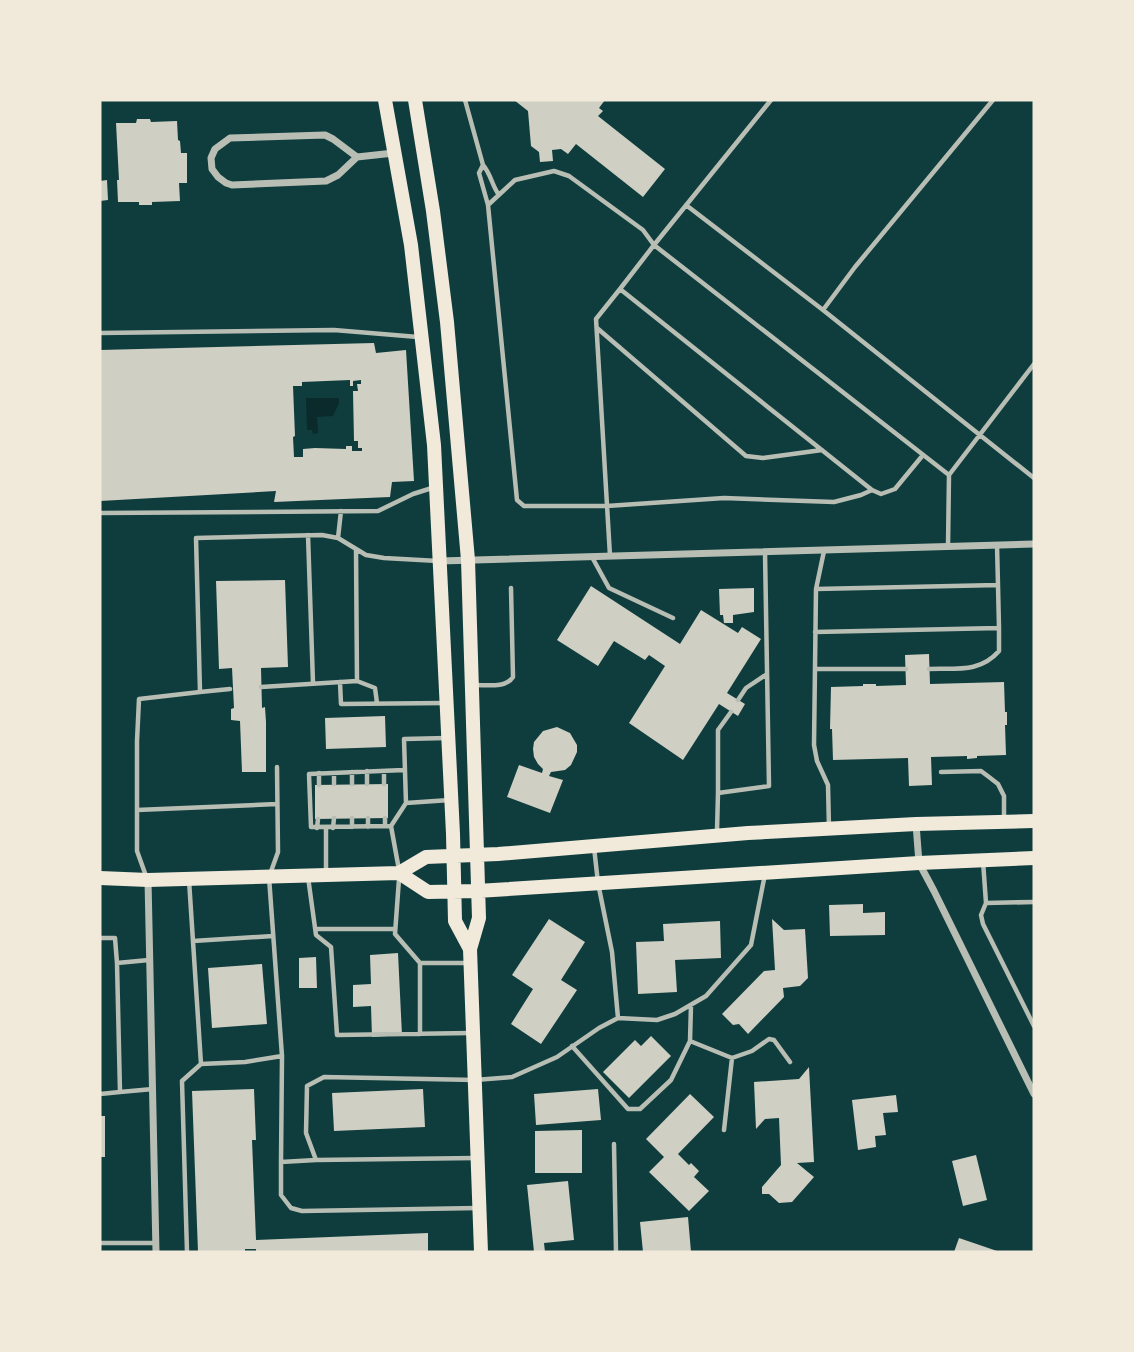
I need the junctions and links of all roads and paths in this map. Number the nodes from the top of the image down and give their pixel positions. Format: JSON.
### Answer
{"nodes":[{"id":1,"x":385,"y":100,"type":"edge"},
{"id":2,"x":415,"y":100,"type":"edge"},
{"id":3,"x":465,"y":100,"type":"edge"},
{"id":4,"x":771,"y":100,"type":"edge"},
{"id":5,"x":993,"y":100,"type":"edge"},
{"id":6,"x":395,"y":152,"type":"junction"},
{"id":7,"x":356,"y":158,"type":"junction"},
{"id":8,"x":483,"y":165,"type":"junction"},
{"id":9,"x":499,"y":195,"type":"junction"},
{"id":10,"x":488,"y":205,"type":"junction"},
{"id":11,"x":686,"y":205,"type":"junction"},
{"id":12,"x":654,"y":245,"type":"junction"},
{"id":13,"x":620,"y":289,"type":"junction"},
{"id":14,"x":823,"y":310,"type":"junction"},
{"id":15,"x":596,"y":328,"type":"junction"},
{"id":16,"x":100,"y":333,"type":"edge"},
{"id":17,"x":423,"y":338,"type":"junction"},
{"id":18,"x":1034,"y":365,"type":"edge"},
{"id":19,"x":980,"y":434,"type":"junction"},
{"id":20,"x":822,"y":450,"type":"junction"},
{"id":21,"x":923,"y":455,"type":"junction"},
{"id":22,"x":948,"y":475,"type":"junction"},
{"id":23,"x":1034,"y":478,"type":"edge"},
{"id":24,"x":436,"y":487,"type":"junction"},
{"id":25,"x":872,"y":490,"type":"junction"},
{"id":26,"x":607,"y":506,"type":"junction"},
{"id":27,"x":341,"y":511,"type":"junction"},
{"id":28,"x":100,"y":513,"type":"edge"},
{"id":29,"x":308,"y":536,"type":"junction"},
{"id":30,"x":338,"y":538,"type":"junction"},
{"id":31,"x":1034,"y":544,"type":"edge"},
{"id":32,"x":997,"y":545,"type":"junction"},
{"id":33,"x":948,"y":547,"type":"junction"},
{"id":34,"x":356,"y":549,"type":"junction"},
{"id":35,"x":765,"y":551,"type":"junction"},
{"id":36,"x":824,"y":551,"type":"junction"},
{"id":37,"x":592,"y":556,"type":"junction"},
{"id":38,"x":610,"y":556,"type":"junction"},
{"id":39,"x":468,"y":560,"type":"junction"},
{"id":40,"x":440,"y":561,"type":"junction"},
{"id":41,"x":998,"y":585,"type":"junction"},
{"id":42,"x":511,"y":588,"type":"dead end"},
{"id":43,"x":816,"y":589,"type":"junction"},
{"id":44,"x":673,"y":618,"type":"dead end"},
{"id":45,"x":999,"y":628,"type":"junction"},
{"id":46,"x":815,"y":632,"type":"junction"},
{"id":47,"x":815,"y":669,"type":"junction"},
{"id":48,"x":906,"y":669,"type":"dead end"},
{"id":49,"x":929,"y":669,"type":"dead end"},
{"id":50,"x":767,"y":674,"type":"junction"},
{"id":51,"x":357,"y":681,"type":"junction"},
{"id":52,"x":340,"y":682,"type":"junction"},
{"id":53,"x":313,"y":683,"type":"junction"},
{"id":54,"x":471,"y":685,"type":"junction"},
{"id":55,"x":261,"y":687,"type":"dead end"},
{"id":56,"x":230,"y":689,"type":"dead end"},
{"id":57,"x":200,"y":692,"type":"junction"},
{"id":58,"x":738,"y":700,"type":"dead end"},
{"id":59,"x":447,"y":703,"type":"junction"},
{"id":60,"x":377,"y":704,"type":"junction"},
{"id":61,"x":731,"y":712,"type":"dead end"},
{"id":62,"x":448,"y":738,"type":"junction"},
{"id":63,"x":277,"y":767,"type":"dead end"},
{"id":64,"x":404,"y":770,"type":"junction"},
{"id":65,"x":367,"y":771,"type":"junction"},
{"id":66,"x":384,"y":771,"type":"junction"},
{"id":67,"x":352,"y":772,"type":"junction"},
{"id":68,"x":941,"y":772,"type":"dead end"},
{"id":69,"x":319,"y":773,"type":"junction"},
{"id":70,"x":334,"y":773,"type":"junction"},
{"id":71,"x":352,"y":784,"type":"dead end"},
{"id":72,"x":367,"y":784,"type":"dead end"},
{"id":73,"x":384,"y":784,"type":"dead end"},
{"id":74,"x":319,"y":785,"type":"dead end"},
{"id":75,"x":334,"y":785,"type":"dead end"},
{"id":76,"x":718,"y":793,"type":"junction"},
{"id":77,"x":451,"y":800,"type":"junction"},
{"id":78,"x":406,"y":803,"type":"junction"},
{"id":79,"x":277,"y":804,"type":"junction"},
{"id":80,"x":137,"y":810,"type":"junction"},
{"id":81,"x":334,"y":818,"type":"dead end"},
{"id":82,"x":352,"y":818,"type":"dead end"},
{"id":83,"x":368,"y":818,"type":"dead end"},
{"id":84,"x":385,"y":818,"type":"dead end"},
{"id":85,"x":318,"y":819,"type":"dead end"},
{"id":86,"x":1034,"y":821,"type":"edge"},
{"id":87,"x":1004,"y":822,"type":"junction"},
{"id":88,"x":916,"y":824,"type":"junction"},
{"id":89,"x":388,"y":826,"type":"junction"},
{"id":90,"x":352,"y":827,"type":"junction"},
{"id":91,"x":368,"y":827,"type":"junction"},
{"id":92,"x":317,"y":828,"type":"junction"},
{"id":93,"x":326,"y":828,"type":"junction"},
{"id":94,"x":333,"y":828,"type":"junction"},
{"id":95,"x":830,"y":828,"type":"junction"},
{"id":96,"x":717,"y":836,"type":"junction"},
{"id":97,"x":593,"y":846,"type":"junction"},
{"id":98,"x":476,"y":855,"type":"junction"},
{"id":99,"x":453,"y":856,"type":"junction"},
{"id":100,"x":1034,"y":858,"type":"edge"},
{"id":101,"x":982,"y":860,"type":"junction"},
{"id":102,"x":919,"y":863,"type":"junction"},
{"id":103,"x":399,"y":873,"type":"junction"},
{"id":104,"x":765,"y":873,"type":"junction"},
{"id":105,"x":326,"y":874,"type":"junction"},
{"id":106,"x":308,"y":876,"type":"junction"},
{"id":107,"x":269,"y":877,"type":"junction"},
{"id":108,"x":100,"y":878,"type":"edge"},
{"id":109,"x":189,"y":879,"type":"junction"},
{"id":110,"x":148,"y":880,"type":"junction"},
{"id":111,"x":598,"y":883,"type":"junction"},
{"id":112,"x":477,"y":891,"type":"junction"},
{"id":113,"x":453,"y":892,"type":"junction"},
{"id":114,"x":1034,"y":902,"type":"edge"},
{"id":115,"x":986,"y":903,"type":"junction"},
{"id":116,"x":316,"y":929,"type":"junction"},
{"id":117,"x":395,"y":929,"type":"junction"},
{"id":118,"x":273,"y":936,"type":"junction"},
{"id":119,"x":100,"y":938,"type":"edge"},
{"id":120,"x":193,"y":941,"type":"junction"},
{"id":121,"x":470,"y":956,"type":"junction"},
{"id":122,"x":149,"y":960,"type":"junction"},
{"id":123,"x":420,"y":963,"type":"junction"},
{"id":124,"x":117,"y":964,"type":"junction"},
{"id":125,"x":691,"y":1005,"type":"junction"},
{"id":126,"x":618,"y":1018,"type":"junction"},
{"id":127,"x":1034,"y":1026,"type":"edge"},
{"id":128,"x":473,"y":1033,"type":"junction"},
{"id":129,"x":419,"y":1034,"type":"junction"},
{"id":130,"x":690,"y":1041,"type":"junction"},
{"id":131,"x":572,"y":1046,"type":"junction"},
{"id":132,"x":282,"y":1056,"type":"junction"},
{"id":133,"x":732,"y":1058,"type":"junction"},
{"id":134,"x":790,"y":1062,"type":"dead end"},
{"id":135,"x":201,"y":1064,"type":"junction"},
{"id":136,"x":475,"y":1080,"type":"junction"},
{"id":137,"x":153,"y":1089,"type":"junction"},
{"id":138,"x":120,"y":1092,"type":"junction"},
{"id":139,"x":100,"y":1094,"type":"edge"},
{"id":140,"x":1034,"y":1094,"type":"edge"},
{"id":141,"x":724,"y":1130,"type":"dead end"},
{"id":142,"x":614,"y":1144,"type":"dead end"},
{"id":143,"x":478,"y":1158,"type":"junction"},
{"id":144,"x":316,"y":1160,"type":"junction"},
{"id":145,"x":281,"y":1162,"type":"junction"},
{"id":146,"x":479,"y":1208,"type":"junction"},
{"id":147,"x":100,"y":1243,"type":"edge"},
{"id":148,"x":156,"y":1243,"type":"junction"},
{"id":149,"x":156,"y":1252,"type":"edge"},
{"id":150,"x":187,"y":1252,"type":"edge"},
{"id":151,"x":481,"y":1252,"type":"edge"},
{"id":152,"x":616,"y":1252,"type":"edge"}],
"edges":[{"from":1,"to":6,"type":"main road"},
{"from":2,"to":39,"type":"main road"},
{"from":3,"to":8,"type":"lane"},
{"from":4,"to":11,"type":"lane"},
{"from":5,"to":14,"type":"lane"},
{"from":6,"to":7,"type":"street"},
{"from":6,"to":17,"type":"main road"},
{"from":7,"to":7,"type":"street"},
{"from":8,"to":9,"type":"lane"},
{"from":8,"to":10,"type":"lane"},
{"from":9,"to":10,"type":"lane"},
{"from":9,"to":12,"type":"lane"},
{"from":10,"to":26,"type":"lane"},
{"from":11,"to":12,"type":"lane"},
{"from":11,"to":14,"type":"lane"},
{"from":12,"to":13,"type":"lane"},
{"from":12,"to":21,"type":"lane"},
{"from":13,"to":15,"type":"lane"},
{"from":13,"to":20,"type":"lane"},
{"from":14,"to":19,"type":"lane"},
{"from":15,"to":20,"type":"lane"},
{"from":15,"to":26,"type":"lane"},
{"from":16,"to":17,"type":"lane"},
{"from":17,"to":24,"type":"main road"},
{"from":18,"to":19,"type":"lane"},
{"from":19,"to":22,"type":"lane"},
{"from":19,"to":23,"type":"lane"},
{"from":20,"to":25,"type":"lane"},
{"from":21,"to":22,"type":"lane"},
{"from":21,"to":25,"type":"lane"},
{"from":22,"to":33,"type":"lane"},
{"from":24,"to":27,"type":"lane"},
{"from":24,"to":40,"type":"main road"},
{"from":25,"to":26,"type":"lane"},
{"from":26,"to":38,"type":"lane"},
{"from":27,"to":28,"type":"lane"},
{"from":27,"to":30,"type":"lane"},
{"from":29,"to":30,"type":"lane"},
{"from":29,"to":53,"type":"lane"},
{"from":29,"to":57,"type":"lane"},
{"from":30,"to":34,"type":"lane"},
{"from":31,"to":32,"type":"street"},
{"from":32,"to":33,"type":"street"},
{"from":32,"to":41,"type":"lane"},
{"from":33,"to":36,"type":"street"},
{"from":34,"to":40,"type":"lane"},
{"from":34,"to":51,"type":"lane"},
{"from":35,"to":36,"type":"street"},
{"from":35,"to":38,"type":"street"},
{"from":35,"to":50,"type":"lane"},
{"from":36,"to":43,"type":"lane"},
{"from":37,"to":38,"type":"street"},
{"from":37,"to":39,"type":"street"},
{"from":37,"to":44,"type":"lane"},
{"from":39,"to":40,"type":"street"},
{"from":39,"to":54,"type":"main road"},
{"from":40,"to":59,"type":"main road"},
{"from":41,"to":43,"type":"lane"},
{"from":41,"to":45,"type":"lane"},
{"from":42,"to":54,"type":"lane"},
{"from":43,"to":46,"type":"lane"},
{"from":45,"to":46,"type":"lane"},
{"from":45,"to":49,"type":"lane"},
{"from":46,"to":47,"type":"lane"},
{"from":47,"to":48,"type":"lane"},
{"from":47,"to":95,"type":"lane"},
{"from":50,"to":58,"type":"lane"},
{"from":50,"to":76,"type":"lane"},
{"from":51,"to":52,"type":"lane"},
{"from":51,"to":60,"type":"lane"},
{"from":52,"to":53,"type":"lane"},
{"from":52,"to":60,"type":"lane"},
{"from":53,"to":55,"type":"lane"},
{"from":54,"to":98,"type":"main road"},
{"from":56,"to":57,"type":"lane"},
{"from":57,"to":80,"type":"lane"},
{"from":59,"to":60,"type":"lane"},
{"from":59,"to":62,"type":"main road"},
{"from":61,"to":76,"type":"lane"},
{"from":62,"to":64,"type":"lane"},
{"from":62,"to":77,"type":"main road"},
{"from":63,"to":79,"type":"lane"},
{"from":64,"to":66,"type":"lane"},
{"from":64,"to":78,"type":"lane"},
{"from":65,"to":66,"type":"lane"},
{"from":65,"to":67,"type":"lane"},
{"from":65,"to":72,"type":"lane"},
{"from":66,"to":73,"type":"lane"},
{"from":67,"to":70,"type":"lane"},
{"from":67,"to":71,"type":"lane"},
{"from":68,"to":87,"type":"lane"},
{"from":69,"to":70,"type":"lane"},
{"from":69,"to":74,"type":"lane"},
{"from":69,"to":92,"type":"lane"},
{"from":70,"to":75,"type":"lane"},
{"from":76,"to":96,"type":"lane"},
{"from":77,"to":78,"type":"lane"},
{"from":77,"to":99,"type":"main road"},
{"from":78,"to":89,"type":"lane"},
{"from":79,"to":80,"type":"lane"},
{"from":79,"to":107,"type":"lane"},
{"from":80,"to":110,"type":"lane"},
{"from":81,"to":94,"type":"lane"},
{"from":82,"to":90,"type":"lane"},
{"from":83,"to":91,"type":"lane"},
{"from":84,"to":89,"type":"lane"},
{"from":85,"to":92,"type":"lane"},
{"from":86,"to":87,"type":"main road"},
{"from":87,"to":88,"type":"main road"},
{"from":88,"to":95,"type":"main road"},
{"from":88,"to":102,"type":"street"},
{"from":89,"to":91,"type":"lane"},
{"from":89,"to":103,"type":"lane"},
{"from":90,"to":91,"type":"lane"},
{"from":90,"to":94,"type":"lane"},
{"from":92,"to":93,"type":"lane"},
{"from":93,"to":94,"type":"lane"},
{"from":93,"to":105,"type":"lane"},
{"from":95,"to":96,"type":"main road"},
{"from":96,"to":97,"type":"main road"},
{"from":97,"to":98,"type":"main road"},
{"from":97,"to":111,"type":"lane"},
{"from":98,"to":99,"type":"main road"},
{"from":98,"to":112,"type":"main road"},
{"from":99,"to":103,"type":"main road"},
{"from":99,"to":113,"type":"main road"},
{"from":100,"to":101,"type":"main road"},
{"from":101,"to":102,"type":"main road"},
{"from":101,"to":115,"type":"lane"},
{"from":102,"to":104,"type":"main road"},
{"from":102,"to":140,"type":"street"},
{"from":103,"to":105,"type":"main road"},
{"from":103,"to":113,"type":"main road"},
{"from":103,"to":117,"type":"lane"},
{"from":104,"to":111,"type":"main road"},
{"from":104,"to":125,"type":"lane"},
{"from":105,"to":106,"type":"main road"},
{"from":106,"to":107,"type":"main road"},
{"from":106,"to":116,"type":"lane"},
{"from":107,"to":109,"type":"main road"},
{"from":107,"to":118,"type":"lane"},
{"from":108,"to":110,"type":"main road"},
{"from":109,"to":110,"type":"main road"},
{"from":109,"to":120,"type":"lane"},
{"from":110,"to":122,"type":"street"},
{"from":111,"to":112,"type":"main road"},
{"from":111,"to":126,"type":"lane"},
{"from":112,"to":113,"type":"main road"},
{"from":112,"to":121,"type":"main road"},
{"from":113,"to":121,"type":"main road"},
{"from":114,"to":115,"type":"lane"},
{"from":115,"to":127,"type":"lane"},
{"from":116,"to":117,"type":"lane"},
{"from":116,"to":129,"type":"lane"},
{"from":117,"to":123,"type":"lane"},
{"from":118,"to":120,"type":"lane"},
{"from":118,"to":132,"type":"lane"},
{"from":119,"to":124,"type":"lane"},
{"from":120,"to":135,"type":"lane"},
{"from":121,"to":123,"type":"lane"},
{"from":121,"to":128,"type":"main road"},
{"from":122,"to":124,"type":"lane"},
{"from":122,"to":137,"type":"street"},
{"from":123,"to":129,"type":"lane"},
{"from":124,"to":138,"type":"lane"},
{"from":125,"to":126,"type":"lane"},
{"from":125,"to":130,"type":"lane"},
{"from":126,"to":131,"type":"lane"},
{"from":128,"to":129,"type":"lane"},
{"from":128,"to":136,"type":"main road"},
{"from":130,"to":131,"type":"lane"},
{"from":130,"to":133,"type":"lane"},
{"from":131,"to":136,"type":"lane"},
{"from":132,"to":135,"type":"lane"},
{"from":132,"to":145,"type":"lane"},
{"from":133,"to":134,"type":"lane"},
{"from":133,"to":141,"type":"lane"},
{"from":135,"to":150,"type":"lane"},
{"from":136,"to":143,"type":"main road"},
{"from":136,"to":144,"type":"lane"},
{"from":137,"to":138,"type":"lane"},
{"from":137,"to":148,"type":"street"},
{"from":138,"to":139,"type":"lane"},
{"from":142,"to":152,"type":"lane"},
{"from":143,"to":144,"type":"lane"},
{"from":143,"to":146,"type":"main road"},
{"from":144,"to":145,"type":"lane"},
{"from":145,"to":146,"type":"lane"},
{"from":146,"to":151,"type":"main road"},
{"from":147,"to":148,"type":"lane"},
{"from":148,"to":149,"type":"street"}]}
